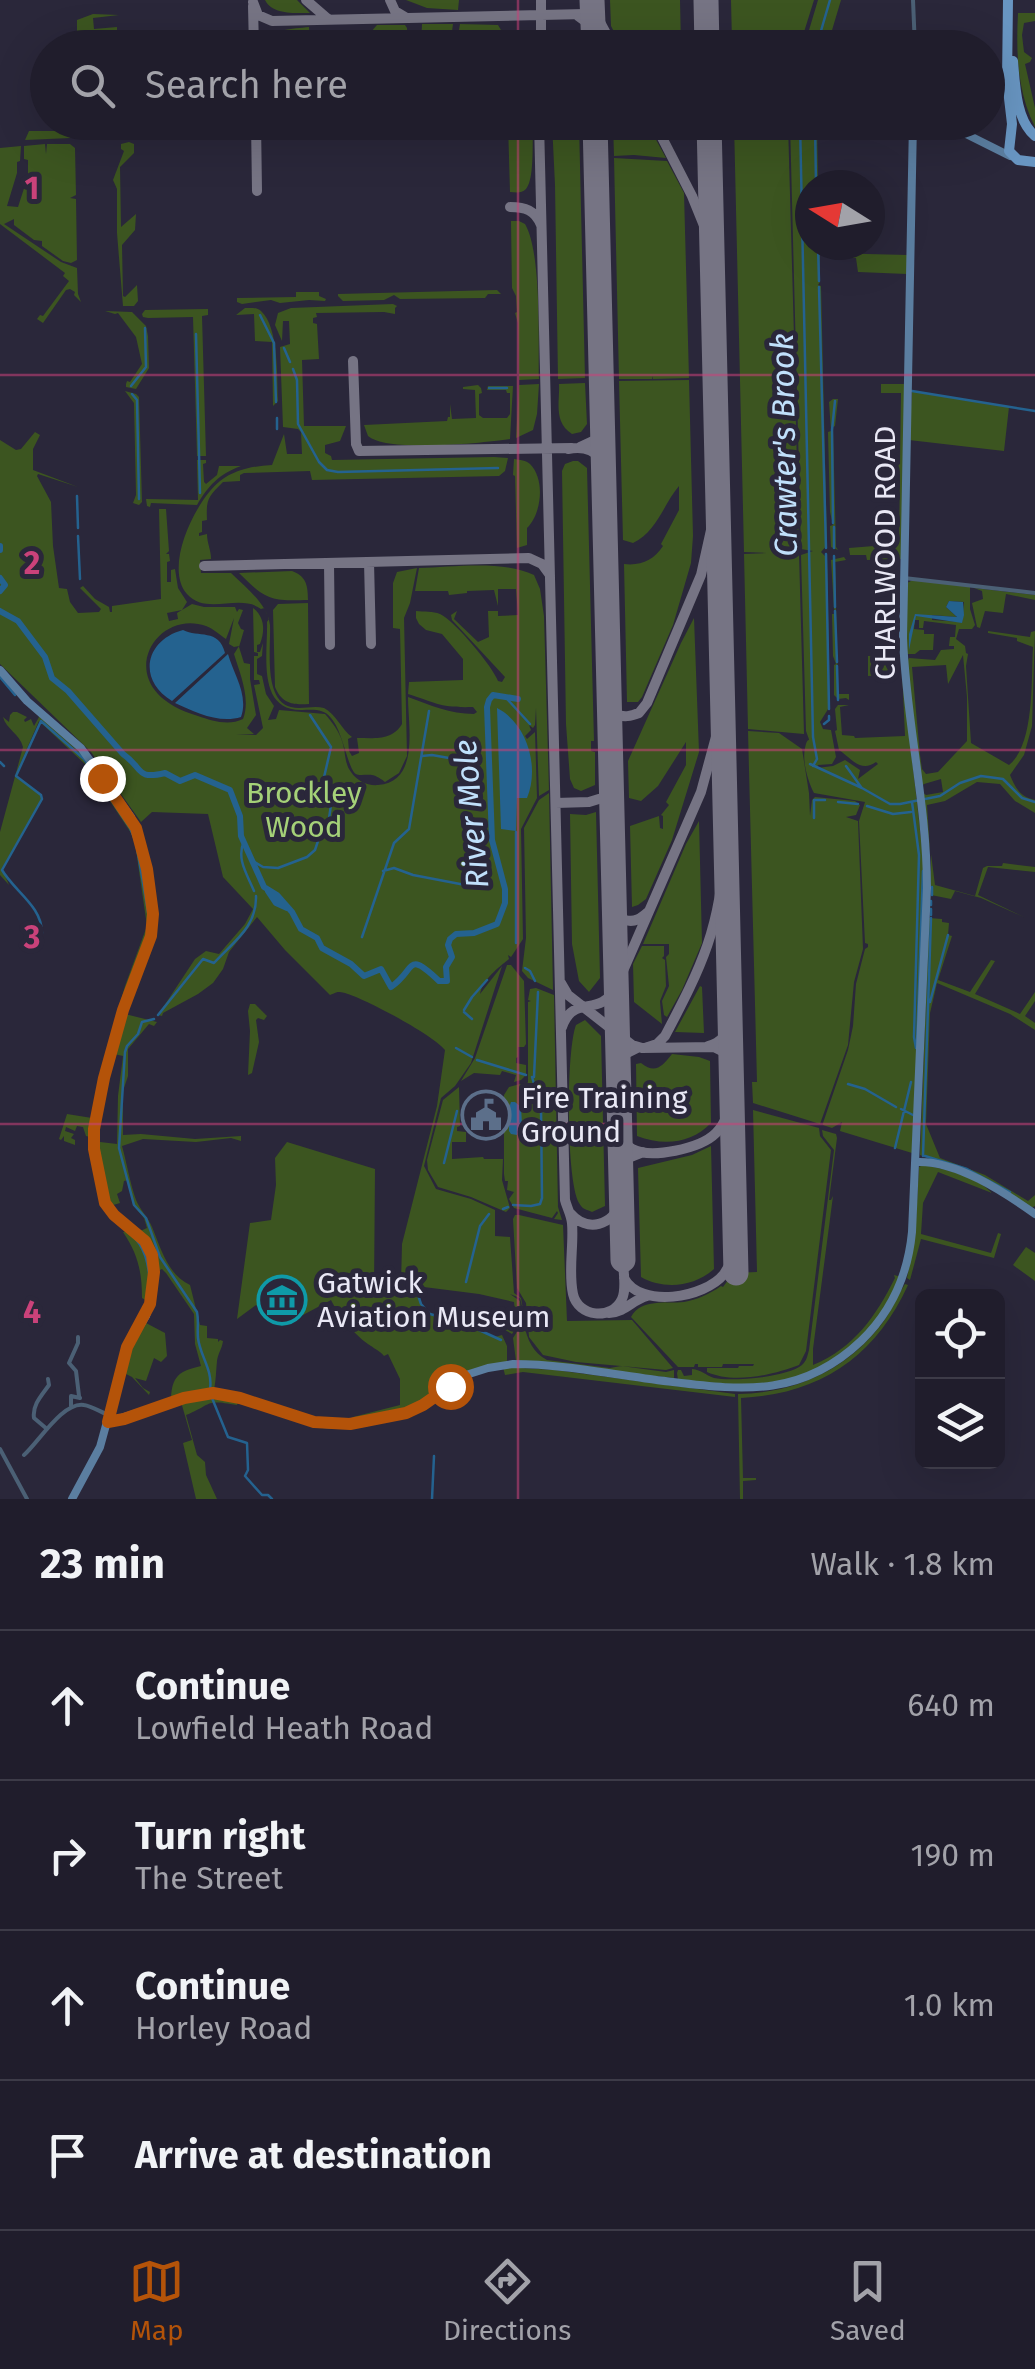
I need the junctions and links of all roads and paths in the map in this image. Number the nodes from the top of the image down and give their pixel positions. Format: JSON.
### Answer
{"nodes":[{"id":1,"x":913,"y":0,"type":"edge"},
{"id":2,"x":1010,"y":0,"type":"edge"},
{"id":3,"x":916,"y":30,"type":"edge"},
{"id":4,"x":1034,"y":135,"type":"edge"},
{"id":5,"x":913,"y":140,"type":"edge"},
{"id":6,"x":979,"y":140,"type":"edge"},
{"id":7,"x":1010,"y":140,"type":"junction"},
{"id":8,"x":995,"y":148,"type":"junction"},
{"id":9,"x":1014,"y":158,"type":"junction"},
{"id":10,"x":1032,"y":160,"type":"edge"},
{"id":11,"x":904,"y":578,"type":"junction"},
{"id":12,"x":1035,"y":594,"type":"edge"},
{"id":13,"x":0,"y":670,"type":"edge"},
{"id":14,"x":916,"y":1162,"type":"junction"},
{"id":15,"x":1035,"y":1214,"type":"edge"},
{"id":16,"x":78,"y":1337,"type":"dead end"},
{"id":17,"x":48,"y":1378,"type":"dead end"},
{"id":18,"x":78,"y":1396,"type":"junction"},
{"id":19,"x":81,"y":1404,"type":"junction"},
{"id":20,"x":71,"y":1406,"type":"junction"},
{"id":21,"x":109,"y":1418,"type":"junction"},
{"id":22,"x":47,"y":1429,"type":"junction"},
{"id":23,"x":0,"y":1448,"type":"edge"},
{"id":24,"x":24,"y":1455,"type":"dead end"},
{"id":25,"x":27,"y":1499,"type":"edge"},
{"id":26,"x":72,"y":1499,"type":"edge"}],
"edges":[{"from":1,"to":3,"type":"street"},
{"from":2,"to":4,"type":"main road"},
{"from":2,"to":7,"type":"main road"},
{"from":4,"to":7,"type":"main road"},
{"from":5,"to":11,"type":"street","name":"CHARLWOOD ROAD"},
{"from":6,"to":8,"type":"street"},
{"from":7,"to":8,"type":"street"},
{"from":7,"to":9,"type":"main road"},
{"from":8,"to":9,"type":"street"},
{"from":9,"to":10,"type":"main road"},
{"from":11,"to":12,"type":"street"},
{"from":11,"to":14,"type":"street","name":"CHARLWOOD ROAD"},
{"from":13,"to":21,"type":"street"},
{"from":14,"to":15,"type":"street"},
{"from":14,"to":21,"type":"street","name":"CHARLWOOD ROAD"},
{"from":16,"to":18,"type":"street"},
{"from":17,"to":22,"type":"street"},
{"from":18,"to":19,"type":"street"},
{"from":18,"to":20,"type":"street"},
{"from":19,"to":20,"type":"street"},
{"from":19,"to":21,"type":"street"},
{"from":20,"to":22,"type":"street"},
{"from":21,"to":26,"type":"street"},
{"from":22,"to":24,"type":"street"},
{"from":23,"to":25,"type":"street"}]}
